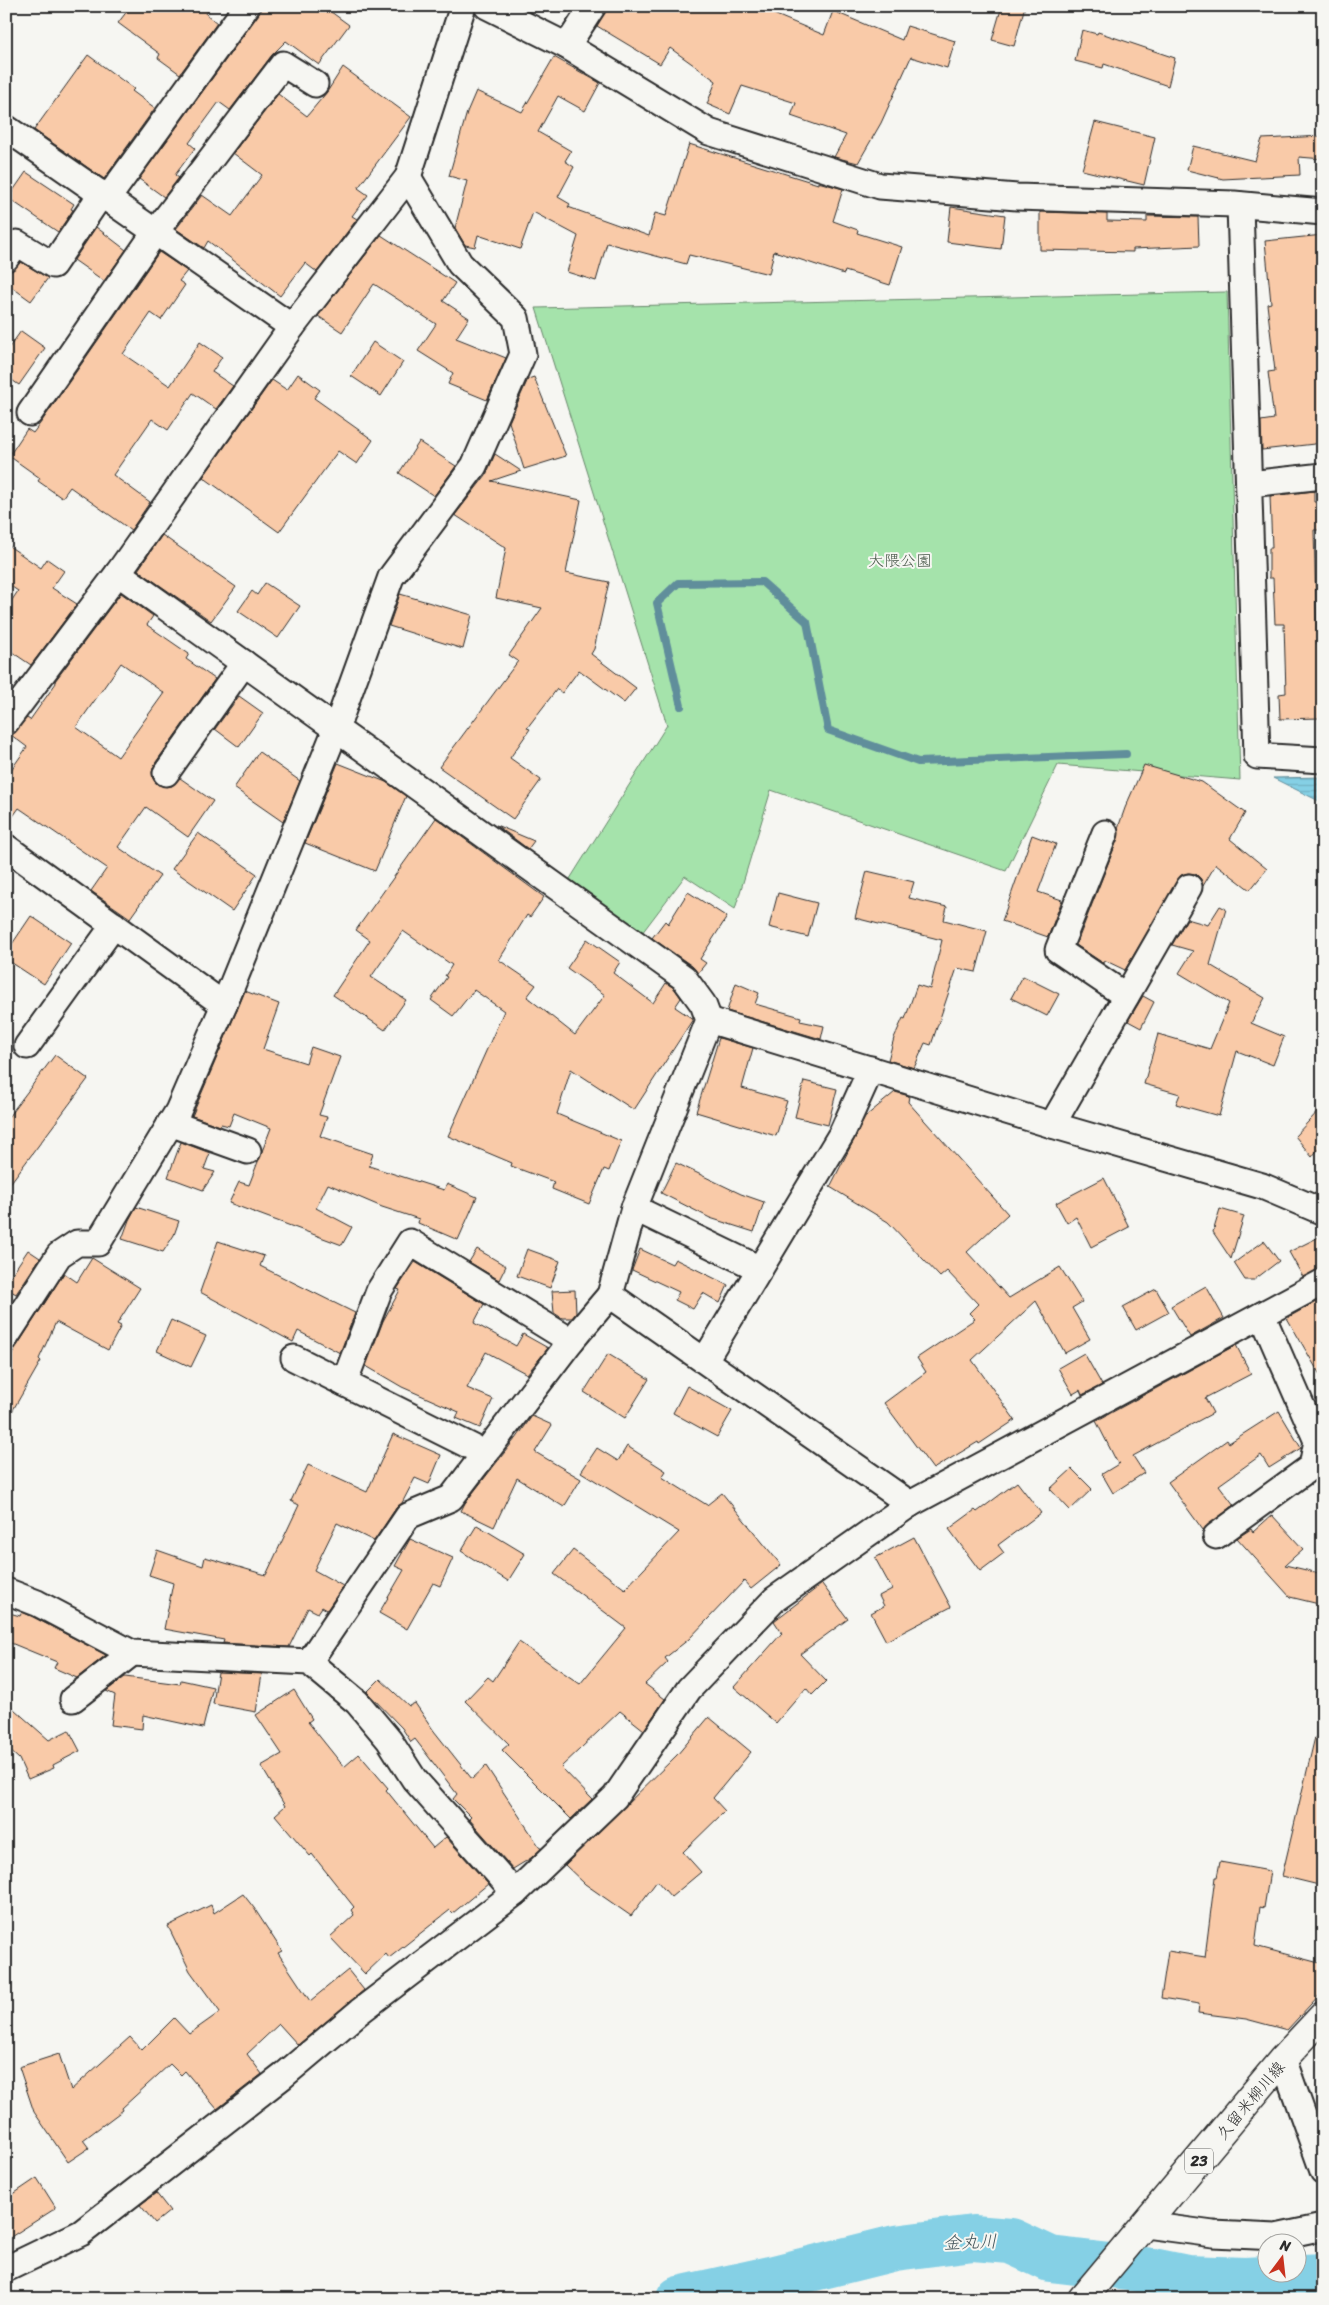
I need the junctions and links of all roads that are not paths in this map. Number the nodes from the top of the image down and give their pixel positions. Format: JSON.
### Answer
{"nodes":[{"id":1,"x":247,"y":6,"type":"edge"},
{"id":2,"x":463,"y":6,"type":"edge"},
{"id":3,"x":486,"y":6,"type":"edge"},
{"id":4,"x":593,"y":6,"type":"edge"},
{"id":5,"x":568,"y":46,"type":"junction"},
{"id":6,"x":315,"y":84,"type":"dead end"},
{"id":7,"x":6,"y":128,"type":"edge"},
{"id":8,"x":408,"y":176,"type":"junction"},
{"id":9,"x":105,"y":195,"type":"junction"},
{"id":10,"x":1240,"y":204,"type":"junction"},
{"id":11,"x":1323,"y":212,"type":"edge"},
{"id":12,"x":156,"y":232,"type":"junction"},
{"id":13,"x":6,"y":258,"type":"edge"},
{"id":14,"x":292,"y":327,"type":"junction"},
{"id":15,"x":30,"y":413,"type":"dead end"},
{"id":16,"x":1323,"y":476,"type":"edge"},
{"id":17,"x":1249,"y":484,"type":"junction"},
{"id":18,"x":118,"y":573,"type":"junction"},
{"id":19,"x":244,"y":663,"type":"junction"},
{"id":20,"x":6,"y":722,"type":"edge"},
{"id":21,"x":336,"y":729,"type":"junction"},
{"id":22,"x":1323,"y":760,"type":"edge"},
{"id":23,"x":166,"y":773,"type":"dead end"},
{"id":24,"x":1105,"y":833,"type":"dead end"},
{"id":25,"x":6,"y":847,"type":"edge"},
{"id":26,"x":1189,"y":887,"type":"dead end"},
{"id":27,"x":114,"y":925,"type":"junction"},
{"id":28,"x":1126,"y":996,"type":"junction"},
{"id":29,"x":224,"y":1005,"type":"junction"},
{"id":30,"x":708,"y":1020,"type":"junction"},
{"id":31,"x":27,"y":1046,"type":"dead end"},
{"id":32,"x":870,"y":1069,"type":"junction"},
{"id":33,"x":170,"y":1123,"type":"junction"},
{"id":34,"x":1052,"y":1125,"type":"junction"},
{"id":35,"x":248,"y":1151,"type":"dead end"},
{"id":36,"x":634,"y":1208,"type":"junction"},
{"id":37,"x":1323,"y":1212,"type":"edge"},
{"id":38,"x":760,"y":1269,"type":"junction"},
{"id":39,"x":1323,"y":1282,"type":"edge"},
{"id":40,"x":610,"y":1295,"type":"junction"},
{"id":41,"x":1262,"y":1315,"type":"junction"},
{"id":42,"x":6,"y":1337,"type":"edge"},
{"id":43,"x":571,"y":1341,"type":"junction"},
{"id":44,"x":294,"y":1358,"type":"dead end"},
{"id":45,"x":705,"y":1360,"type":"junction"},
{"id":46,"x":344,"y":1383,"type":"junction"},
{"id":47,"x":484,"y":1453,"type":"junction"},
{"id":48,"x":910,"y":1504,"type":"junction"},
{"id":49,"x":1216,"y":1536,"type":"dead end"},
{"id":50,"x":6,"y":1591,"type":"edge"},
{"id":51,"x":132,"y":1652,"type":"junction"},
{"id":52,"x":308,"y":1662,"type":"junction"},
{"id":53,"x":73,"y":1698,"type":"dead end"},
{"id":54,"x":515,"y":1893,"type":"junction"},
{"id":55,"x":1323,"y":2016,"type":"edge"},
{"id":56,"x":1283,"y":2059,"type":"junction"},
{"id":57,"x":1323,"y":2170,"type":"edge"},
{"id":58,"x":1148,"y":2223,"type":"junction"},
{"id":59,"x":1323,"y":2226,"type":"edge"},
{"id":60,"x":6,"y":2269,"type":"edge"},
{"id":61,"x":1082,"y":2299,"type":"edge"}],
"edges":[{"from":1,"to":9,"type":"street"},
{"from":2,"to":8,"type":"street"},
{"from":3,"to":5,"type":"street"},
{"from":4,"to":5,"type":"street"},
{"from":5,"to":10,"type":"street"},
{"from":6,"to":12,"type":"street"},
{"from":7,"to":9,"type":"street"},
{"from":8,"to":14,"type":"street"},
{"from":8,"to":21,"type":"street"},
{"from":9,"to":12,"type":"street"},
{"from":9,"to":13,"type":"street"},
{"from":10,"to":11,"type":"street"},
{"from":10,"to":17,"type":"street"},
{"from":12,"to":14,"type":"street"},
{"from":12,"to":15,"type":"street"},
{"from":14,"to":18,"type":"street"},
{"from":16,"to":17,"type":"street"},
{"from":17,"to":22,"type":"street"},
{"from":18,"to":19,"type":"street"},
{"from":18,"to":20,"type":"street"},
{"from":19,"to":21,"type":"street"},
{"from":19,"to":23,"type":"street"},
{"from":21,"to":29,"type":"street"},
{"from":21,"to":30,"type":"street"},
{"from":24,"to":28,"type":"street"},
{"from":25,"to":27,"type":"street"},
{"from":26,"to":28,"type":"street"},
{"from":27,"to":29,"type":"street"},
{"from":27,"to":31,"type":"street"},
{"from":28,"to":34,"type":"street"},
{"from":29,"to":33,"type":"street"},
{"from":30,"to":32,"type":"street"},
{"from":30,"to":36,"type":"street"},
{"from":32,"to":34,"type":"street"},
{"from":32,"to":38,"type":"street"},
{"from":33,"to":35,"type":"street"},
{"from":33,"to":42,"type":"street"},
{"from":34,"to":37,"type":"street"},
{"from":36,"to":38,"type":"street"},
{"from":36,"to":40,"type":"street"},
{"from":38,"to":45,"type":"street"},
{"from":39,"to":41,"type":"street"},
{"from":40,"to":43,"type":"street"},
{"from":40,"to":45,"type":"street"},
{"from":41,"to":48,"type":"street"},
{"from":41,"to":49,"type":"street"},
{"from":43,"to":46,"type":"street"},
{"from":43,"to":47,"type":"street"},
{"from":44,"to":46,"type":"street"},
{"from":45,"to":48,"type":"street"},
{"from":46,"to":47,"type":"street"},
{"from":47,"to":52,"type":"street"},
{"from":48,"to":54,"type":"street"},
{"from":50,"to":51,"type":"street"},
{"from":51,"to":52,"type":"street"},
{"from":51,"to":53,"type":"street"},
{"from":52,"to":54,"type":"street"},
{"from":54,"to":60,"type":"street"},
{"from":55,"to":56,"type":"main road","name":"久留米柳川線","number":"23"},
{"from":56,"to":57,"type":"street"},
{"from":56,"to":58,"type":"main road","name":"久留米柳川線","number":"23"},
{"from":58,"to":59,"type":"street"},
{"from":58,"to":61,"type":"main road","name":"久留米柳川線","number":"23"}]}
